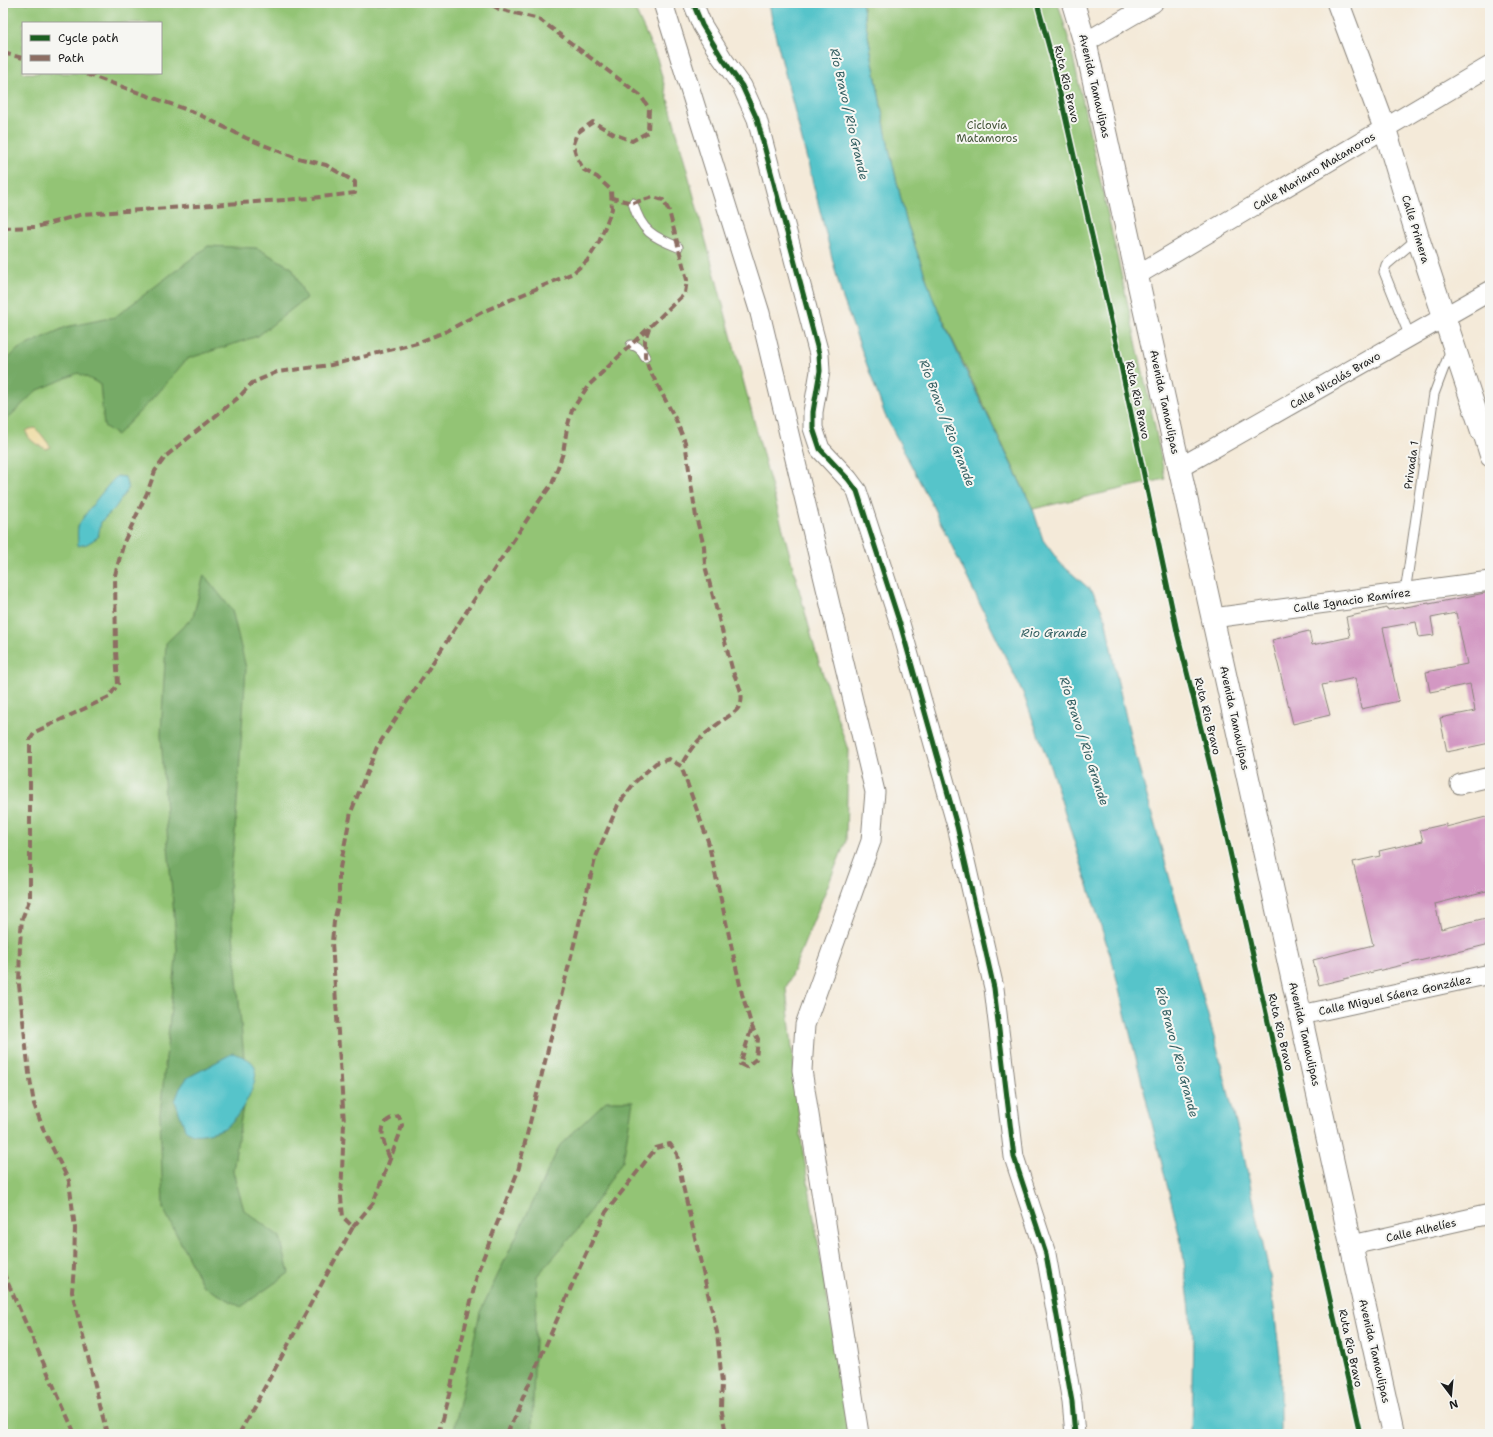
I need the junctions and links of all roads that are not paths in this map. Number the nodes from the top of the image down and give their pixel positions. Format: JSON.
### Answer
{"nodes":[{"id":1,"x":663,"y":3,"type":"edge"},
{"id":2,"x":693,"y":3,"type":"edge"},
{"id":3,"x":1074,"y":3,"type":"edge"},
{"id":4,"x":1153,"y":3,"type":"edge"},
{"id":5,"x":1338,"y":3,"type":"edge"},
{"id":6,"x":1086,"y":42,"type":"junction"},
{"id":7,"x":1490,"y":66,"type":"edge"},
{"id":8,"x":1385,"y":129,"type":"junction"},
{"id":9,"x":634,"y":203,"type":"dead end"},
{"id":10,"x":1418,"y":238,"type":"junction"},
{"id":11,"x":678,"y":247,"type":"dead end"},
{"id":12,"x":1137,"y":275,"type":"junction"},
{"id":13,"x":1490,"y":291,"type":"edge"},
{"id":14,"x":1444,"y":316,"type":"junction"},
{"id":15,"x":1410,"y":337,"type":"junction"},
{"id":16,"x":631,"y":344,"type":"dead end"},
{"id":17,"x":1453,"y":344,"type":"junction"},
{"id":18,"x":645,"y":357,"type":"dead end"},
{"id":19,"x":1486,"y":435,"type":"edge"},
{"id":20,"x":1490,"y":457,"type":"edge"},
{"id":21,"x":1179,"y":468,"type":"junction"},
{"id":22,"x":1490,"y":582,"type":"edge"},
{"id":23,"x":1406,"y":593,"type":"junction"},
{"id":24,"x":1213,"y":618,"type":"junction"},
{"id":25,"x":1490,"y":777,"type":"edge"},
{"id":26,"x":1460,"y":784,"type":"dead end"},
{"id":27,"x":1490,"y":974,"type":"edge"},
{"id":28,"x":1301,"y":1015,"type":"junction"},
{"id":29,"x":1490,"y":1214,"type":"edge"},
{"id":30,"x":1352,"y":1245,"type":"junction"},
{"id":31,"x":859,"y":1434,"type":"edge"},
{"id":32,"x":1075,"y":1434,"type":"edge"},
{"id":33,"x":1394,"y":1434,"type":"edge"}],
"edges":[{"from":1,"to":31,"type":"street"},
{"from":2,"to":32,"type":"street"},
{"from":3,"to":6,"type":"street","name":"Avenida Tamaulipas"},
{"from":4,"to":6,"type":"street"},
{"from":5,"to":8,"type":"street","name":"Calle Primera"},
{"from":6,"to":12,"type":"street","name":"Avenida Tamaulipas"},
{"from":7,"to":8,"type":"street","name":"Calle Mariano Matamoros"},
{"from":8,"to":10,"type":"street","name":"Calle Primera"},
{"from":8,"to":12,"type":"street","name":"Calle Mariano Matamoros"},
{"from":9,"to":11,"type":"lane"},
{"from":10,"to":14,"type":"street","name":"Calle Primera"},
{"from":10,"to":15,"type":"lane"},
{"from":12,"to":21,"type":"street","name":"Avenida Tamaulipas"},
{"from":13,"to":14,"type":"street","name":"Calle Nicolás Bravo"},
{"from":14,"to":15,"type":"street","name":"Calle Nicolás Bravo"},
{"from":14,"to":17,"type":"street","name":"Calle Primera"},
{"from":15,"to":21,"type":"street","name":"Calle Nicolás Bravo"},
{"from":16,"to":18,"type":"lane"},
{"from":17,"to":19,"type":"street","name":"Calle Primera"},
{"from":17,"to":23,"type":"lane","name":"Privada 1"},
{"from":19,"to":20,"type":"street","name":"Calle Primera"},
{"from":21,"to":24,"type":"street","name":"Avenida Tamaulipas"},
{"from":22,"to":23,"type":"street","name":"Calle Ignacio Ramírez"},
{"from":23,"to":24,"type":"street","name":"Calle Ignacio Ramírez"},
{"from":24,"to":28,"type":"street","name":"Avenida Tamaulipas"},
{"from":25,"to":26,"type":"street"},
{"from":27,"to":28,"type":"street","name":"Calle Miguel Sáenz González"},
{"from":28,"to":30,"type":"street","name":"Avenida Tamaulipas"},
{"from":29,"to":30,"type":"street","name":"Calle Alhelíes"},
{"from":30,"to":33,"type":"street","name":"Avenida Tamaulipas"}]}
